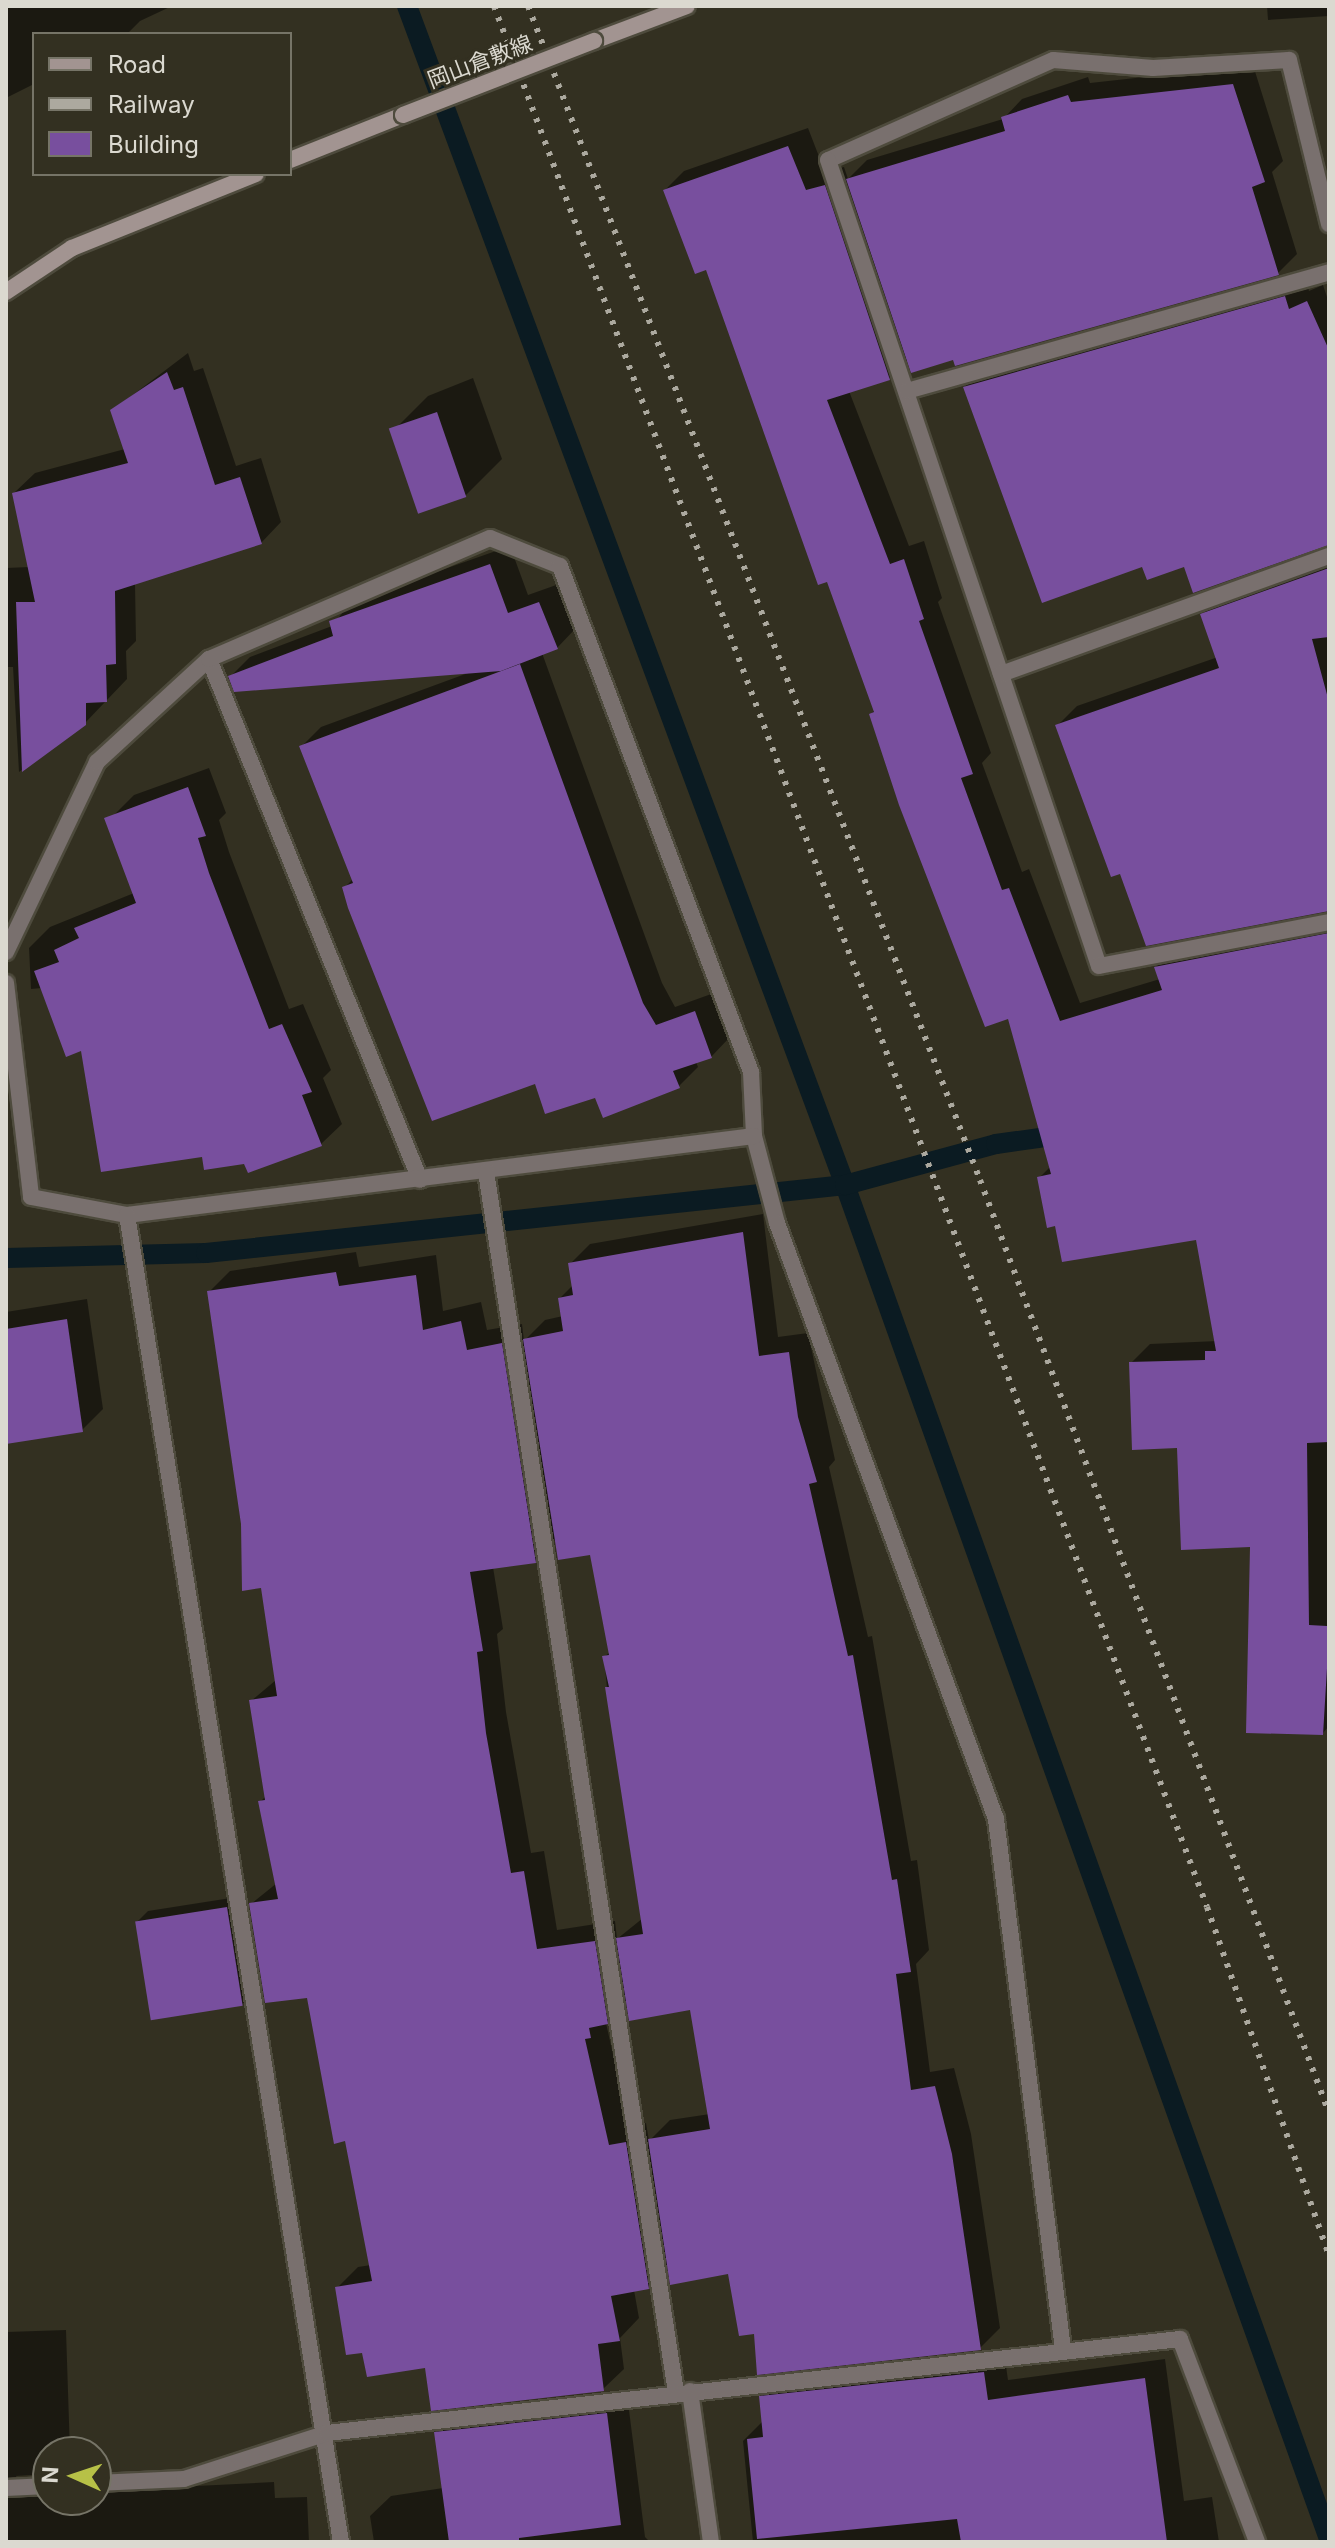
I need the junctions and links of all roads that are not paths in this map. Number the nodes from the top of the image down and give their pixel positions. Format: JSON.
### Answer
{"nodes":[{"id":1,"x":687,"y":6,"type":"edge"},
{"id":2,"x":292,"y":159,"type":"edge"},
{"id":3,"x":251,"y":176,"type":"edge"},
{"id":4,"x":1329,"y":224,"type":"edge"},
{"id":5,"x":1329,"y":272,"type":"edge"},
{"id":6,"x":6,"y":292,"type":"edge"},
{"id":7,"x":907,"y":391,"type":"junction"},
{"id":8,"x":1329,"y":556,"type":"edge"},
{"id":9,"x":209,"y":659,"type":"junction"},
{"id":10,"x":1001,"y":674,"type":"junction"},
{"id":11,"x":1329,"y":922,"type":"edge"},
{"id":12,"x":6,"y":952,"type":"edge"},
{"id":13,"x":6,"y":983,"type":"edge"},
{"id":14,"x":754,"y":1136,"type":"junction"},
{"id":15,"x":486,"y":1172,"type":"junction"},
{"id":16,"x":420,"y":1180,"type":"junction"},
{"id":17,"x":127,"y":1215,"type":"junction"},
{"id":18,"x":1063,"y":2349,"type":"junction"},
{"id":19,"x":683,"y":2392,"type":"junction"},
{"id":20,"x":327,"y":2433,"type":"junction"},
{"id":21,"x":112,"y":2482,"type":"edge"},
{"id":22,"x":32,"y":2487,"type":"edge"},
{"id":23,"x":6,"y":2488,"type":"edge"},
{"id":24,"x":341,"y":2542,"type":"edge"},
{"id":25,"x":711,"y":2542,"type":"edge"},
{"id":26,"x":1257,"y":2542,"type":"edge"}],
"edges":[{"from":1,"to":2,"type":"main road","name":"岡山倉敷線","bridge":true},
{"from":3,"to":6,"type":"main road"},
{"from":4,"to":7,"type":"street"},
{"from":5,"to":7,"type":"street"},
{"from":7,"to":10,"type":"street"},
{"from":8,"to":10,"type":"street"},
{"from":9,"to":12,"type":"street"},
{"from":9,"to":14,"type":"street"},
{"from":9,"to":16,"type":"street"},
{"from":10,"to":11,"type":"street"},
{"from":13,"to":17,"type":"street"},
{"from":14,"to":15,"type":"street"},
{"from":14,"to":18,"type":"street"},
{"from":15,"to":16,"type":"street"},
{"from":15,"to":19,"type":"street"},
{"from":16,"to":17,"type":"street"},
{"from":17,"to":20,"type":"street"},
{"from":18,"to":19,"type":"street"},
{"from":18,"to":26,"type":"street"},
{"from":19,"to":20,"type":"street"},
{"from":19,"to":25,"type":"street"},
{"from":20,"to":21,"type":"street"},
{"from":20,"to":24,"type":"street"},
{"from":22,"to":23,"type":"street"}]}
